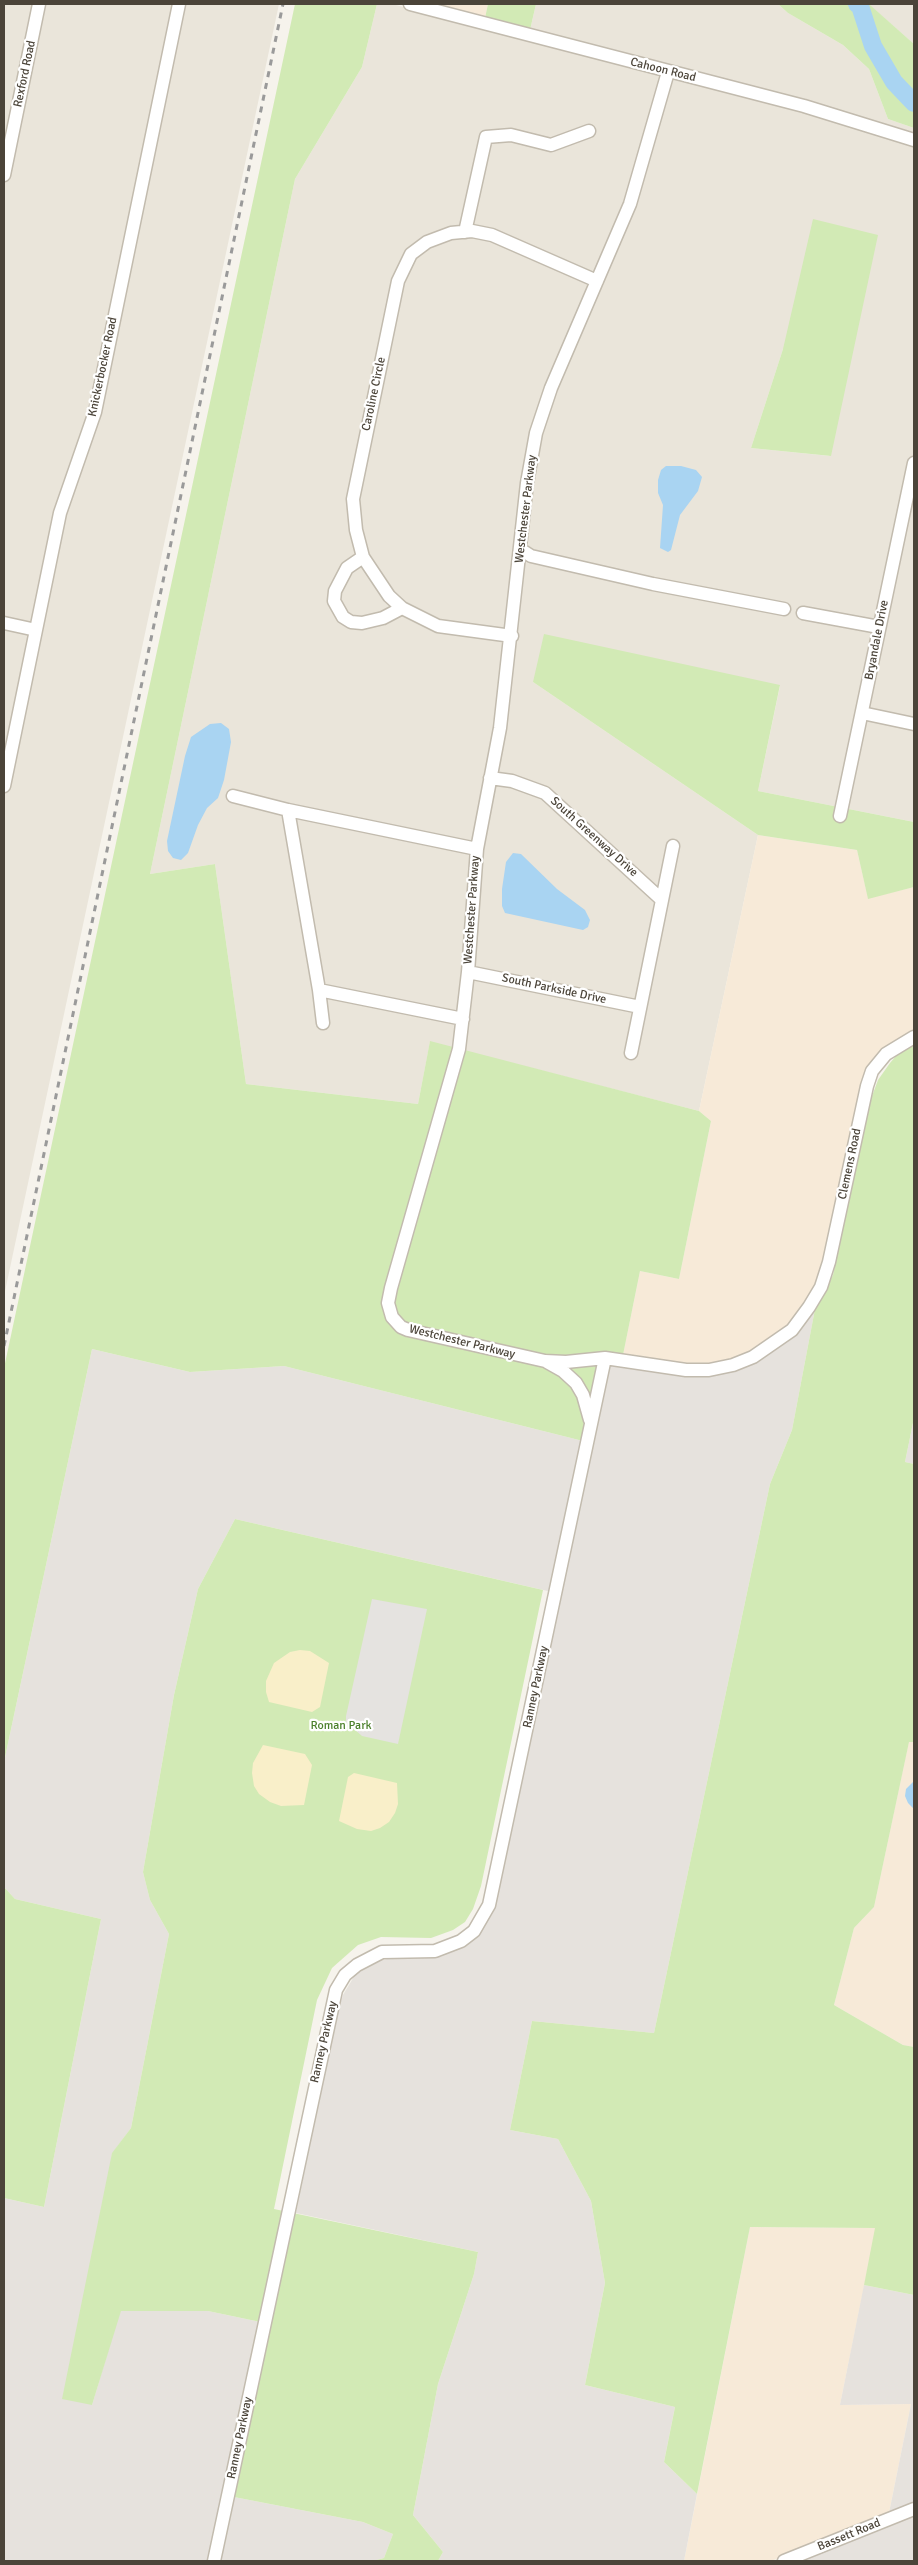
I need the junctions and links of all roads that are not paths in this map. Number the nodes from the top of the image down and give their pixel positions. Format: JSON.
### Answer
{"nodes":[{"id":1,"x":39,"y":4,"type":"edge"},
{"id":2,"x":179,"y":4,"type":"edge"},
{"id":3,"x":410,"y":4,"type":"edge"},
{"id":4,"x":668,"y":72,"type":"junction"},
{"id":5,"x":589,"y":131,"type":"dead end"},
{"id":6,"x":914,"y":140,"type":"edge"},
{"id":7,"x":4,"y":174,"type":"edge"},
{"id":8,"x":466,"y":232,"type":"junction"},
{"id":9,"x":597,"y":281,"type":"junction"},
{"id":10,"x":914,"y":463,"type":"edge"},
{"id":11,"x":520,"y":549,"type":"junction"},
{"id":12,"x":363,"y":557,"type":"junction"},
{"id":13,"x":402,"y":608,"type":"junction"},
{"id":14,"x":784,"y":609,"type":"dead end"},
{"id":15,"x":804,"y":613,"type":"dead end"},
{"id":16,"x":4,"y":623,"type":"edge"},
{"id":17,"x":879,"y":627,"type":"junction"},
{"id":18,"x":36,"y":630,"type":"junction"},
{"id":19,"x":512,"y":636,"type":"junction"},
{"id":20,"x":862,"y":713,"type":"junction"},
{"id":21,"x":914,"y":724,"type":"edge"},
{"id":22,"x":490,"y":778,"type":"junction"},
{"id":23,"x":4,"y":786,"type":"edge"},
{"id":24,"x":233,"y":796,"type":"dead end"},
{"id":25,"x":288,"y":810,"type":"junction"},
{"id":26,"x":840,"y":816,"type":"dead end"},
{"id":27,"x":673,"y":846,"type":"dead end"},
{"id":28,"x":477,"y":849,"type":"junction"},
{"id":29,"x":662,"y":900,"type":"junction"},
{"id":30,"x":468,"y":972,"type":"junction"},
{"id":31,"x":319,"y":990,"type":"junction"},
{"id":32,"x":640,"y":1007,"type":"junction"},
{"id":33,"x":463,"y":1019,"type":"junction"},
{"id":34,"x":323,"y":1023,"type":"dead end"},
{"id":35,"x":914,"y":1037,"type":"edge"},
{"id":36,"x":631,"y":1053,"type":"dead end"},
{"id":37,"x":809,"y":1307,"type":"joint"},
{"id":38,"x":605,"y":1358,"type":"junction"},
{"id":39,"x":545,"y":1361,"type":"junction"},
{"id":40,"x":591,"y":1428,"type":"junction"},
{"id":41,"x":914,"y":2508,"type":"edge"},
{"id":42,"x":214,"y":2561,"type":"edge"},
{"id":43,"x":784,"y":2561,"type":"edge"}],
"edges":[{"from":1,"to":7,"type":"street","name":"Rexford Road"},
{"from":2,"to":18,"type":"street","name":"Knickerbocker Road"},
{"from":3,"to":4,"type":"street","name":"Cahoon Road"},
{"from":4,"to":6,"type":"street","name":"Cahoon Road"},
{"from":4,"to":9,"type":"street","name":"Westchester Parkway"},
{"from":5,"to":8,"type":"street"},
{"from":8,"to":9,"type":"street","name":"Caroline Circle"},
{"from":8,"to":12,"type":"street","name":"Caroline Circle"},
{"from":9,"to":11,"type":"street","name":"Westchester Parkway"},
{"from":10,"to":17,"type":"street","name":"Bryandale Drive"},
{"from":11,"to":14,"type":"street"},
{"from":11,"to":19,"type":"street","name":"Westchester Parkway"},
{"from":12,"to":13,"type":"street","name":"Caroline Circle"},
{"from":12,"to":13,"type":"street"},
{"from":13,"to":19,"type":"street","name":"Caroline Circle"},
{"from":15,"to":17,"type":"street"},
{"from":16,"to":18,"type":"street"},
{"from":17,"to":20,"type":"street","name":"Bryandale Drive"},
{"from":18,"to":23,"type":"street","name":"Knickerbocker Road"},
{"from":19,"to":22,"type":"street","name":"Westchester Parkway"},
{"from":20,"to":21,"type":"street"},
{"from":20,"to":26,"type":"street","name":"Bryandale Drive"},
{"from":22,"to":28,"type":"street","name":"Westchester Parkway"},
{"from":22,"to":29,"type":"street","name":"South Greenway Drive"},
{"from":24,"to":25,"type":"street"},
{"from":25,"to":28,"type":"street"},
{"from":25,"to":31,"type":"street"},
{"from":27,"to":29,"type":"street"},
{"from":28,"to":30,"type":"street","name":"Westchester Parkway"},
{"from":29,"to":32,"type":"street"},
{"from":30,"to":32,"type":"street","name":"South Parkside Drive"},
{"from":30,"to":33,"type":"street","name":"Westchester Parkway"},
{"from":31,"to":33,"type":"street"},
{"from":31,"to":34,"type":"street"},
{"from":32,"to":36,"type":"street"},
{"from":33,"to":39,"type":"street","name":"Westchester Parkway"},
{"from":35,"to":37,"type":"street","name":"Clemens Road"},
{"from":37,"to":38,"type":"street","name":"Westchester Parkway"},
{"from":38,"to":39,"type":"street","name":"Westchester Parkway"},
{"from":38,"to":40,"type":"street","name":"Ranney Parkway"},
{"from":39,"to":40,"type":"street"},
{"from":40,"to":42,"type":"street","name":"Ranney Parkway"},
{"from":41,"to":43,"type":"street","name":"Bassett Road"}]}
